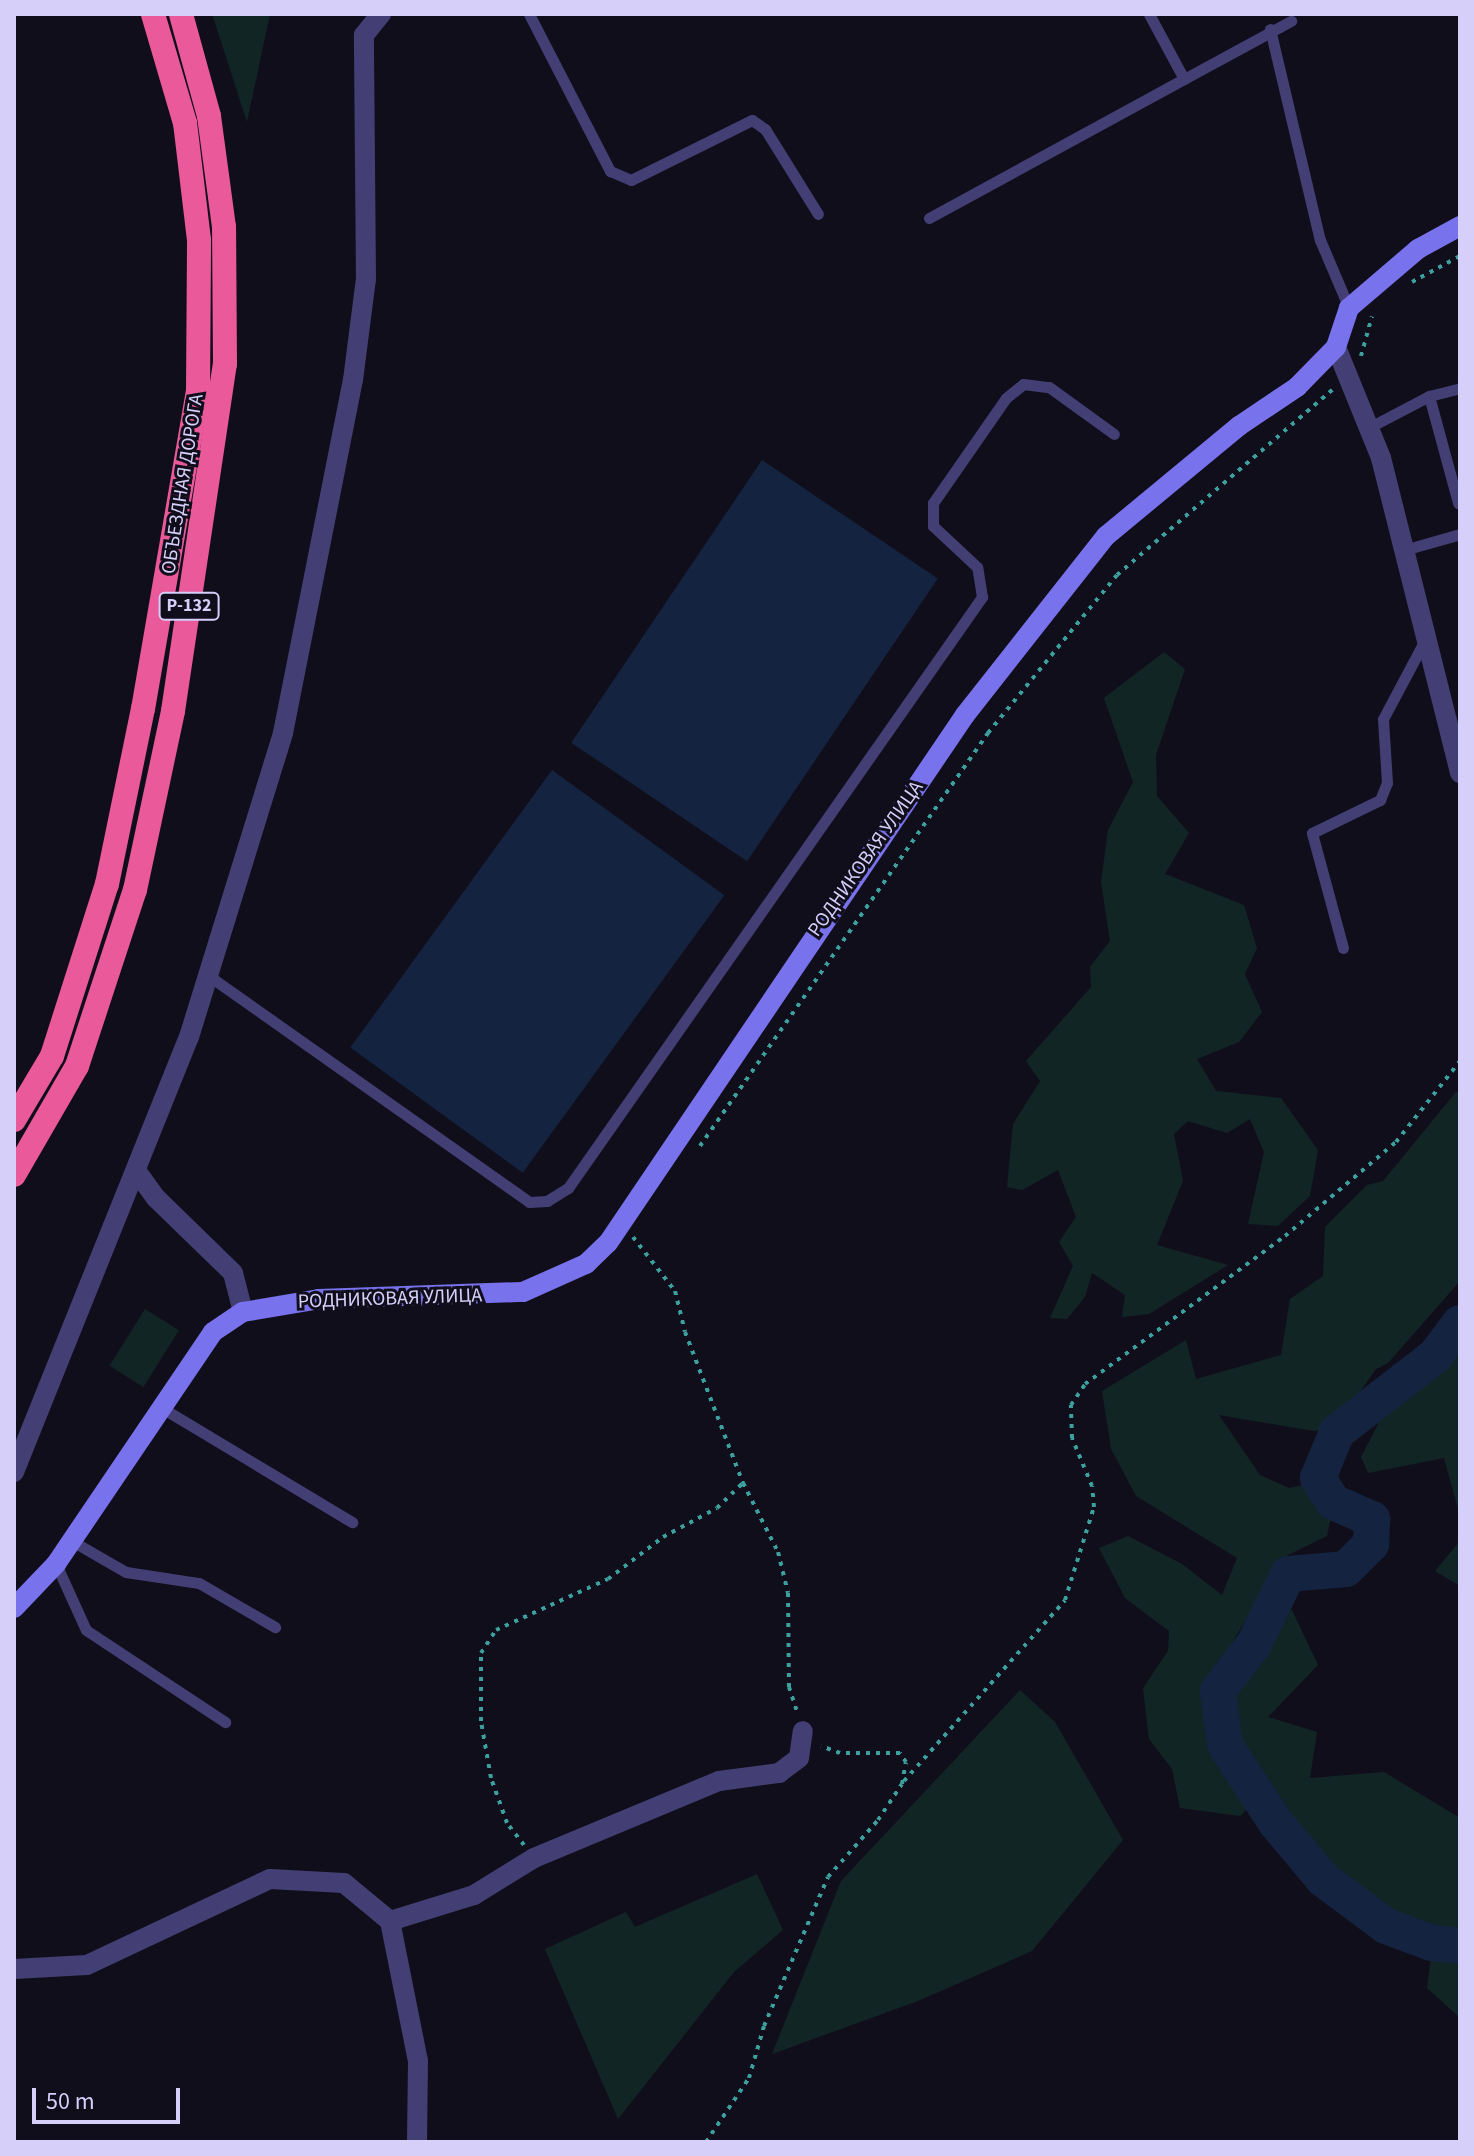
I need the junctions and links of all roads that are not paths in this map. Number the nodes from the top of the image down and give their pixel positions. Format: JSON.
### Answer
{"nodes":[{"id":1,"x":153,"y":14,"type":"edge"},
{"id":2,"x":181,"y":14,"type":"edge"},
{"id":3,"x":381,"y":14,"type":"edge"},
{"id":4,"x":529,"y":14,"type":"edge"},
{"id":5,"x":1149,"y":14,"type":"edge"},
{"id":6,"x":1291,"y":21,"type":"dead end"},
{"id":7,"x":1270,"y":29,"type":"junction"},
{"id":8,"x":1184,"y":79,"type":"junction"},
{"id":9,"x":818,"y":214,"type":"dead end"},
{"id":10,"x":929,"y":218,"type":"dead end"},
{"id":11,"x":1460,"y":226,"type":"edge"},
{"id":12,"x":1349,"y":308,"type":"junction"},
{"id":13,"x":1336,"y":347,"type":"junction"},
{"id":14,"x":1460,"y":388,"type":"edge"},
{"id":15,"x":1429,"y":396,"type":"junction"},
{"id":16,"x":1370,"y":427,"type":"junction"},
{"id":17,"x":1114,"y":434,"type":"dead end"},
{"id":18,"x":1458,"y":503,"type":"edge"},
{"id":19,"x":1460,"y":534,"type":"edge"},
{"id":20,"x":1404,"y":550,"type":"junction"},
{"id":21,"x":1426,"y":638,"type":"junction"},
{"id":22,"x":1460,"y":771,"type":"edge"},
{"id":23,"x":1343,"y":948,"type":"dead end"},
{"id":24,"x":209,"y":976,"type":"junction"},
{"id":25,"x":14,"y":1120,"type":"edge"},
{"id":26,"x":137,"y":1172,"type":"junction"},
{"id":27,"x":14,"y":1175,"type":"edge"},
{"id":28,"x":243,"y":1312,"type":"junction"},
{"id":29,"x":162,"y":1408,"type":"junction"},
{"id":30,"x":14,"y":1472,"type":"edge"},
{"id":31,"x":352,"y":1522,"type":"dead end"},
{"id":32,"x":72,"y":1541,"type":"junction"},
{"id":33,"x":56,"y":1564,"type":"junction"},
{"id":34,"x":14,"y":1608,"type":"edge"},
{"id":35,"x":275,"y":1627,"type":"dead end"},
{"id":36,"x":225,"y":1722,"type":"dead end"},
{"id":37,"x":803,"y":1731,"type":"road end"},
{"id":38,"x":390,"y":1921,"type":"junction"},
{"id":39,"x":14,"y":1969,"type":"edge"},
{"id":40,"x":417,"y":2142,"type":"edge"}],
"edges":[{"from":1,"to":25,"type":"highway","name":"ОБЪЕЗДНАЯ ДОРОГА","number":"Р-132"},
{"from":2,"to":27,"type":"highway","name":"ОБЪЕЗДНАЯ ДОРОГА","number":"Р-132"},
{"from":3,"to":24,"type":"street"},
{"from":4,"to":9,"type":"lane"},
{"from":5,"to":8,"type":"lane"},
{"from":6,"to":7,"type":"lane"},
{"from":7,"to":8,"type":"lane"},
{"from":7,"to":12,"type":"lane"},
{"from":8,"to":10,"type":"lane"},
{"from":11,"to":12,"type":"street"},
{"from":12,"to":13,"type":"street","name":"РОДНИКОВАЯ УЛИЦА"},
{"from":13,"to":16,"type":"street"},
{"from":13,"to":28,"type":"street","name":"РОДНИКОВАЯ УЛИЦА"},
{"from":14,"to":15,"type":"lane"},
{"from":15,"to":16,"type":"lane"},
{"from":15,"to":18,"type":"lane"},
{"from":16,"to":20,"type":"street"},
{"from":17,"to":24,"type":"lane"},
{"from":19,"to":20,"type":"lane"},
{"from":20,"to":21,"type":"street"},
{"from":21,"to":22,"type":"street"},
{"from":21,"to":23,"type":"lane"},
{"from":24,"to":26,"type":"street"},
{"from":26,"to":28,"type":"street"},
{"from":26,"to":30,"type":"street"},
{"from":28,"to":29,"type":"street","name":"РОДНИКОВАЯ УЛИЦА"},
{"from":29,"to":31,"type":"lane"},
{"from":29,"to":32,"type":"street"},
{"from":32,"to":33,"type":"street"},
{"from":32,"to":35,"type":"lane"},
{"from":33,"to":34,"type":"street"},
{"from":33,"to":36,"type":"lane"},
{"from":37,"to":38,"type":"street"},
{"from":38,"to":39,"type":"street"},
{"from":38,"to":40,"type":"street"}]}
